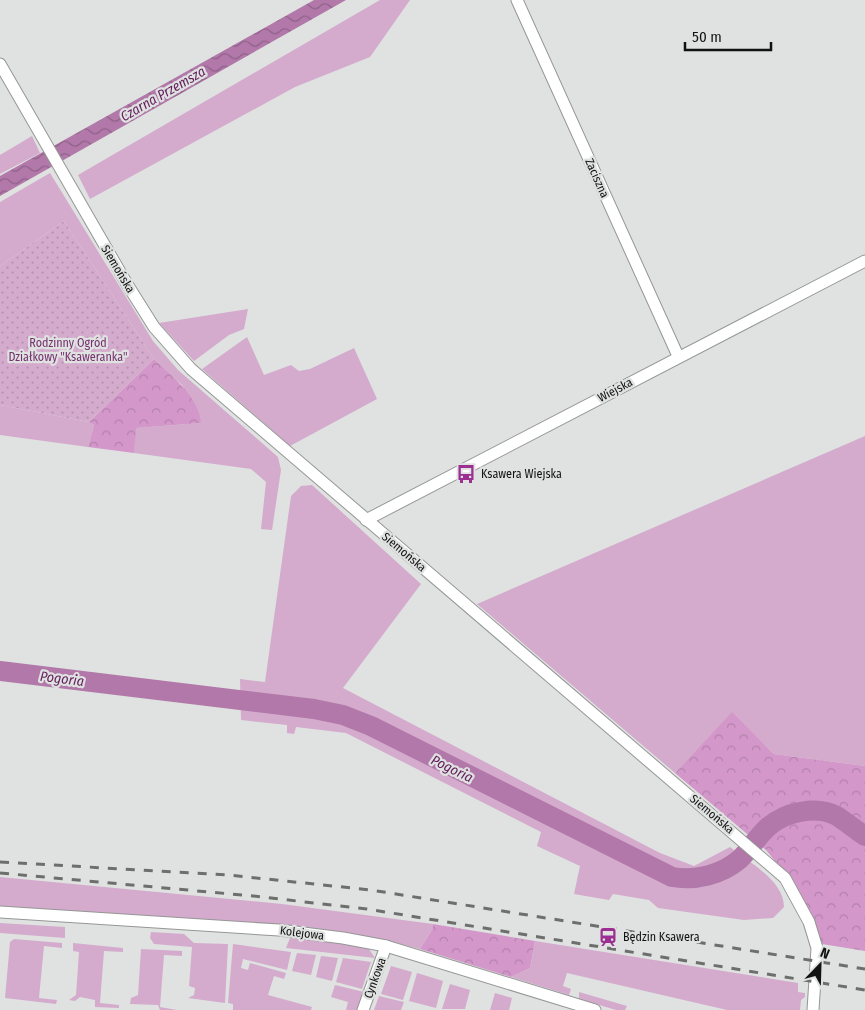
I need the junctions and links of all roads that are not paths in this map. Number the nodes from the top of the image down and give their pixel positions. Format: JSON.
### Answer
{"nodes":[{"id":1,"x":517,"y":0,"type":"edge"},
{"id":2,"x":0,"y":64,"type":"edge"},
{"id":3,"x":865,"y":260,"type":"edge"},
{"id":4,"x":678,"y":356,"type":"junction"},
{"id":5,"x":366,"y":520,"type":"junction"},
{"id":6,"x":0,"y":912,"type":"edge"},
{"id":7,"x":386,"y":946,"type":"junction"},
{"id":8,"x":363,"y":1010,"type":"edge"},
{"id":9,"x":595,"y":1010,"type":"edge"},
{"id":10,"x":813,"y":1010,"type":"edge"}],
"edges":[{"from":1,"to":4,"type":"street","name":"Zaciszna"},
{"from":2,"to":5,"type":"street","name":"Siemońska"},
{"from":3,"to":4,"type":"street","name":"Wiejska"},
{"from":4,"to":5,"type":"street","name":"Wiejska"},
{"from":5,"to":10,"type":"street","name":"Siemońska"},
{"from":6,"to":7,"type":"street","name":"Kolejowa"},
{"from":7,"to":8,"type":"street","name":"Cynkowa"},
{"from":7,"to":9,"type":"street","name":"Kolejowa"}]}
